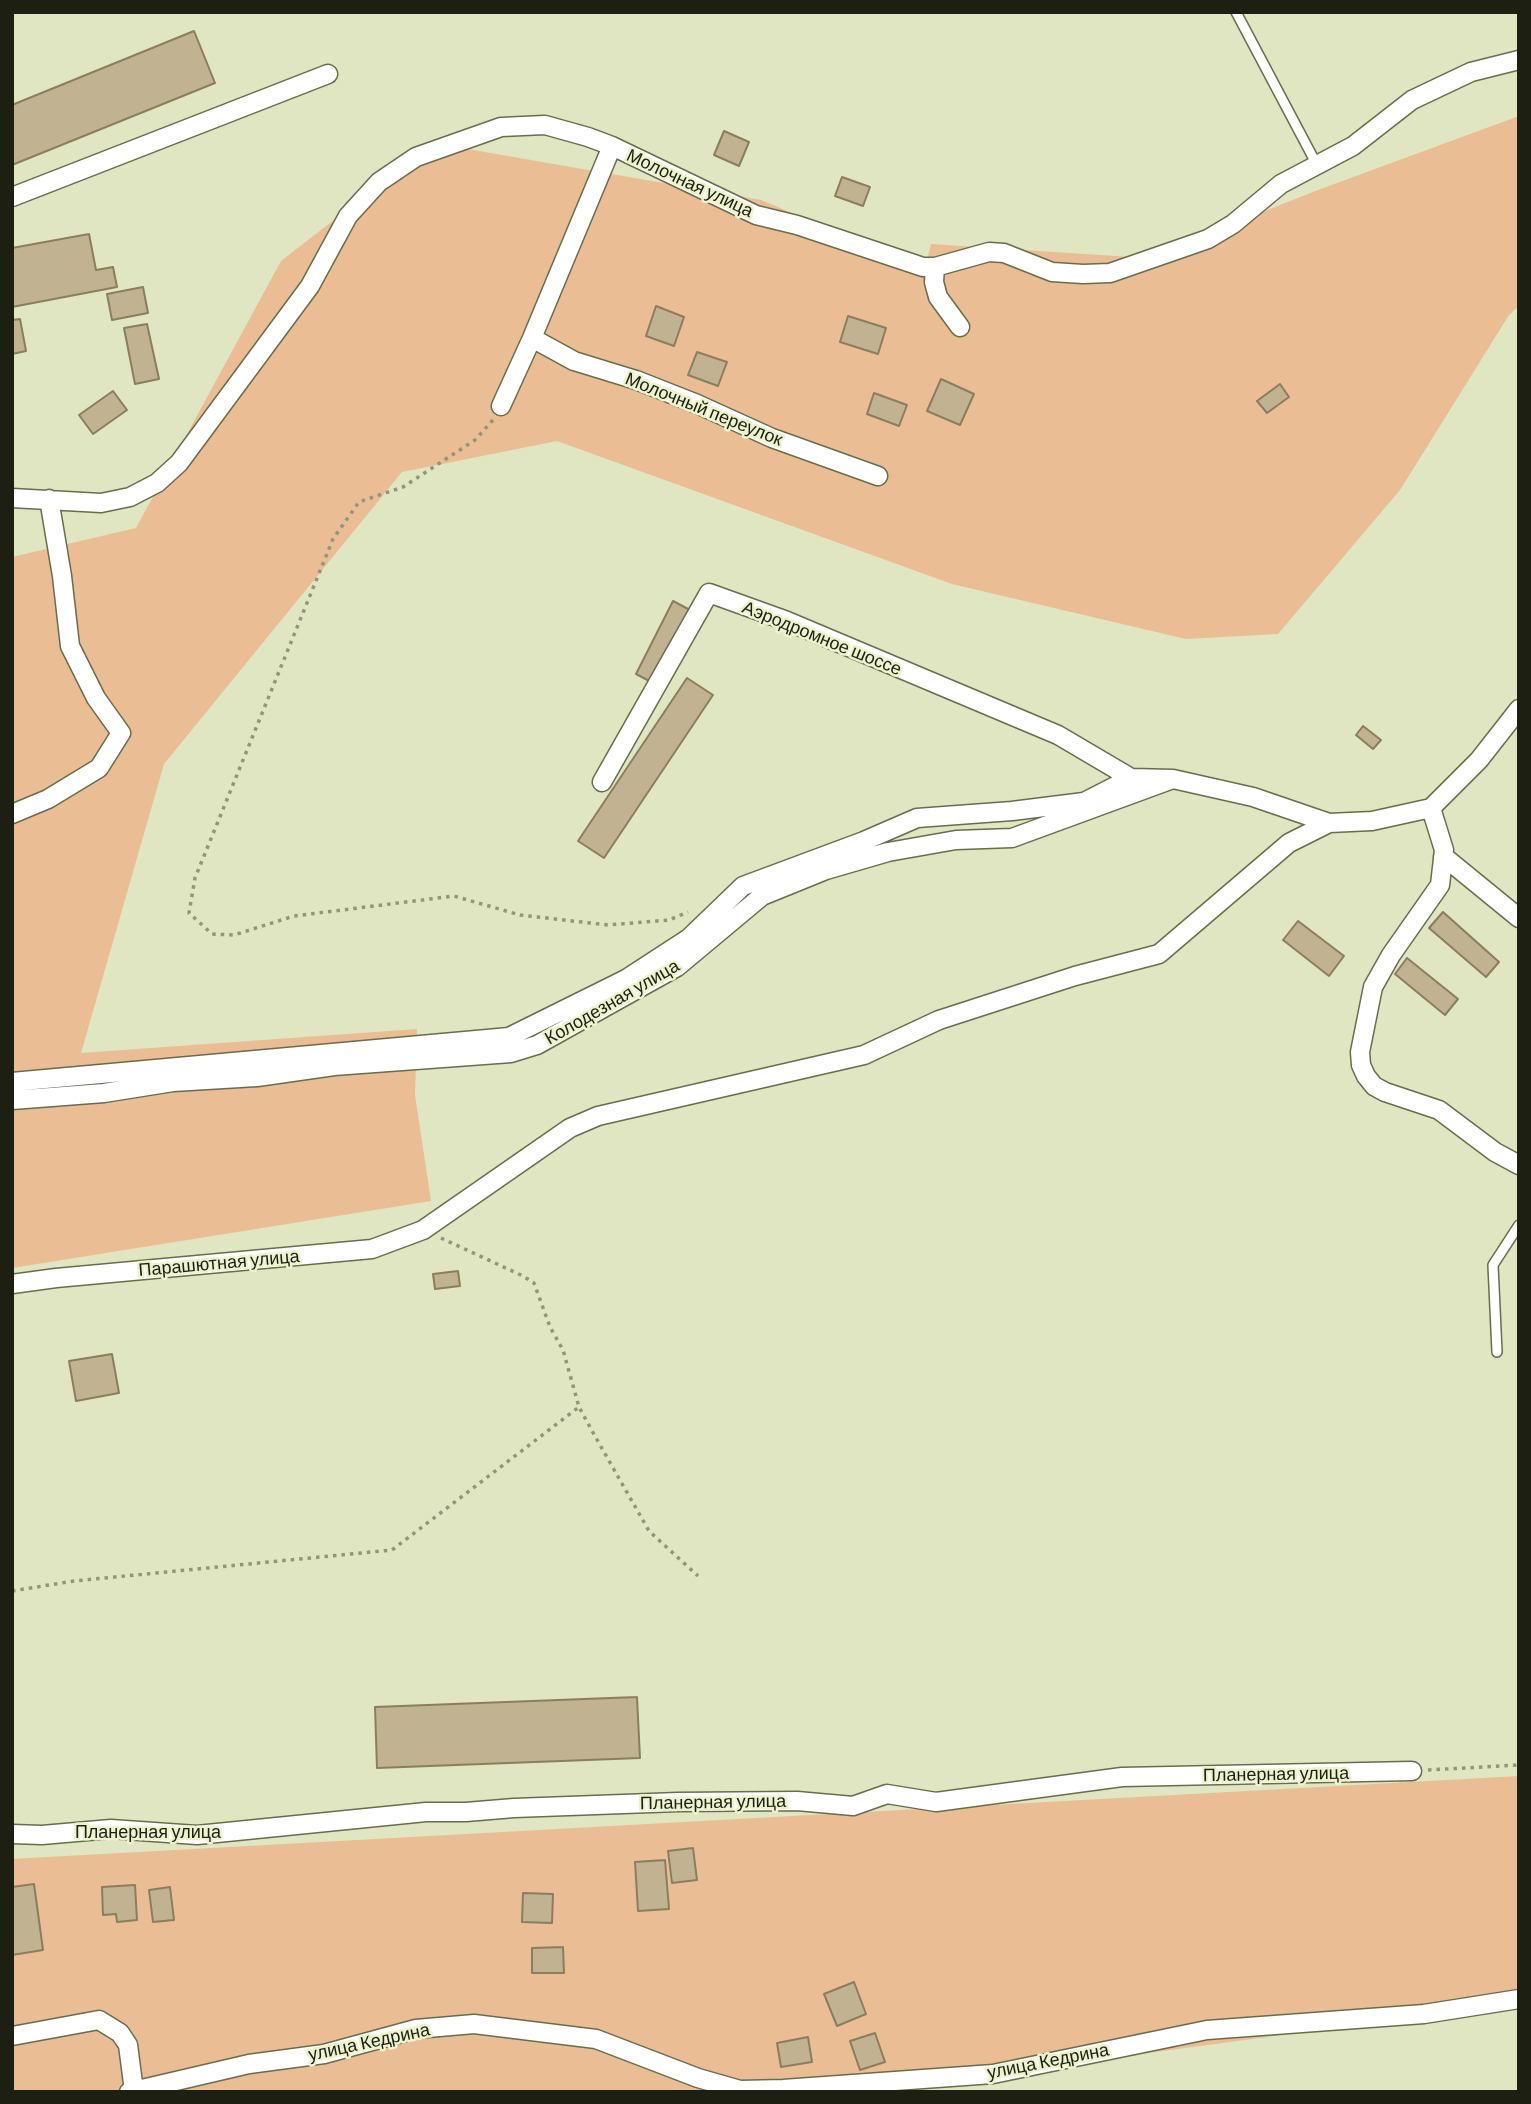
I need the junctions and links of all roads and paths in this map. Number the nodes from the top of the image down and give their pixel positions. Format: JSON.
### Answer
{"nodes":[{"id":1,"x":1236,"y":12,"type":"edge"},
{"id":2,"x":1519,"y":60,"type":"edge"},
{"id":3,"x":328,"y":74,"type":"dead end"},
{"id":4,"x":612,"y":146,"type":"junction"},
{"id":5,"x":1317,"y":165,"type":"junction"},
{"id":6,"x":12,"y":197,"type":"edge"},
{"id":7,"x":935,"y":267,"type":"junction"},
{"id":8,"x":960,"y":327,"type":"dead end"},
{"id":9,"x":532,"y":338,"type":"junction"},
{"id":10,"x":501,"y":406,"type":"joint"},
{"id":11,"x":878,"y":476,"type":"dead end"},
{"id":12,"x":12,"y":498,"type":"edge"},
{"id":13,"x":49,"y":499,"type":"junction"},
{"id":14,"x":1519,"y":709,"type":"edge"},
{"id":15,"x":1131,"y":778,"type":"junction"},
{"id":16,"x":1173,"y":779,"type":"junction"},
{"id":17,"x":602,"y":782,"type":"dead end"},
{"id":18,"x":1431,"y":808,"type":"junction"},
{"id":19,"x":12,"y":814,"type":"edge"},
{"id":20,"x":1329,"y":823,"type":"junction"},
{"id":21,"x":1443,"y":857,"type":"junction"},
{"id":22,"x":743,"y":886,"type":"joint"},
{"id":23,"x":694,"y":909,"type":"dead end"},
{"id":24,"x":1519,"y":919,"type":"edge"},
{"id":25,"x":12,"y":1082,"type":"edge"},
{"id":26,"x":12,"y":1100,"type":"edge"},
{"id":27,"x":1519,"y":1165,"type":"edge"},
{"id":28,"x":1519,"y":1225,"type":"edge"},
{"id":29,"x":423,"y":1230,"type":"junction"},
{"id":30,"x":12,"y":1284,"type":"edge"},
{"id":31,"x":1497,"y":1352,"type":"dead end"},
{"id":32,"x":579,"y":1408,"type":"junction"},
{"id":33,"x":698,"y":1576,"type":"dead end"},
{"id":34,"x":12,"y":1591,"type":"edge"},
{"id":35,"x":1519,"y":1766,"type":"edge"},
{"id":36,"x":1412,"y":1772,"type":"joint"},
{"id":37,"x":12,"y":1834,"type":"edge"},
{"id":38,"x":1519,"y":1999,"type":"edge"},
{"id":39,"x":12,"y":2036,"type":"edge"},
{"id":40,"x":131,"y":2091,"type":"edge"}],
"edges":[{"from":1,"to":5,"type":"lane"},
{"from":2,"to":5,"type":"street","name":"Молочная улица"},
{"from":3,"to":6,"type":"street"},
{"from":4,"to":7,"type":"street","name":"Молочная улица"},
{"from":4,"to":9,"type":"street"},
{"from":4,"to":13,"type":"street","name":"Молочная улица"},
{"from":5,"to":7,"type":"street","name":"Молочная улица"},
{"from":7,"to":8,"type":"street"},
{"from":9,"to":10,"type":"street"},
{"from":9,"to":11,"type":"street","name":"Молочный переулок"},
{"from":10,"to":23,"type":"path"},
{"from":12,"to":13,"type":"street","name":"Молочная улица"},
{"from":13,"to":19,"type":"street"},
{"from":14,"to":18,"type":"street"},
{"from":15,"to":16,"type":"street","name":"Аэродромное шоссе"},
{"from":15,"to":17,"type":"street","name":"Аэродромное шоссе"},
{"from":15,"to":22,"type":"street","name":"Аэродромное шоссе"},
{"from":16,"to":20,"type":"street","name":"Аэродромное шоссе"},
{"from":16,"to":26,"type":"street","name":"Колодезная улица"},
{"from":18,"to":20,"type":"street","name":"Аэродромное шоссе"},
{"from":18,"to":21,"type":"street"},
{"from":20,"to":29,"type":"street","name":"Парашютная улица"},
{"from":21,"to":24,"type":"street"},
{"from":21,"to":27,"type":"street"},
{"from":22,"to":25,"type":"street","name":"Колодезная улица"},
{"from":28,"to":31,"type":"lane"},
{"from":29,"to":30,"type":"street","name":"Парашютная улица"},
{"from":29,"to":32,"type":"path"},
{"from":32,"to":33,"type":"path"},
{"from":32,"to":34,"type":"path"},
{"from":35,"to":36,"type":"path"},
{"from":36,"to":37,"type":"street","name":"Планерная улица"},
{"from":38,"to":40,"type":"street","name":"улица Кедрина"},
{"from":39,"to":40,"type":"street"}]}
